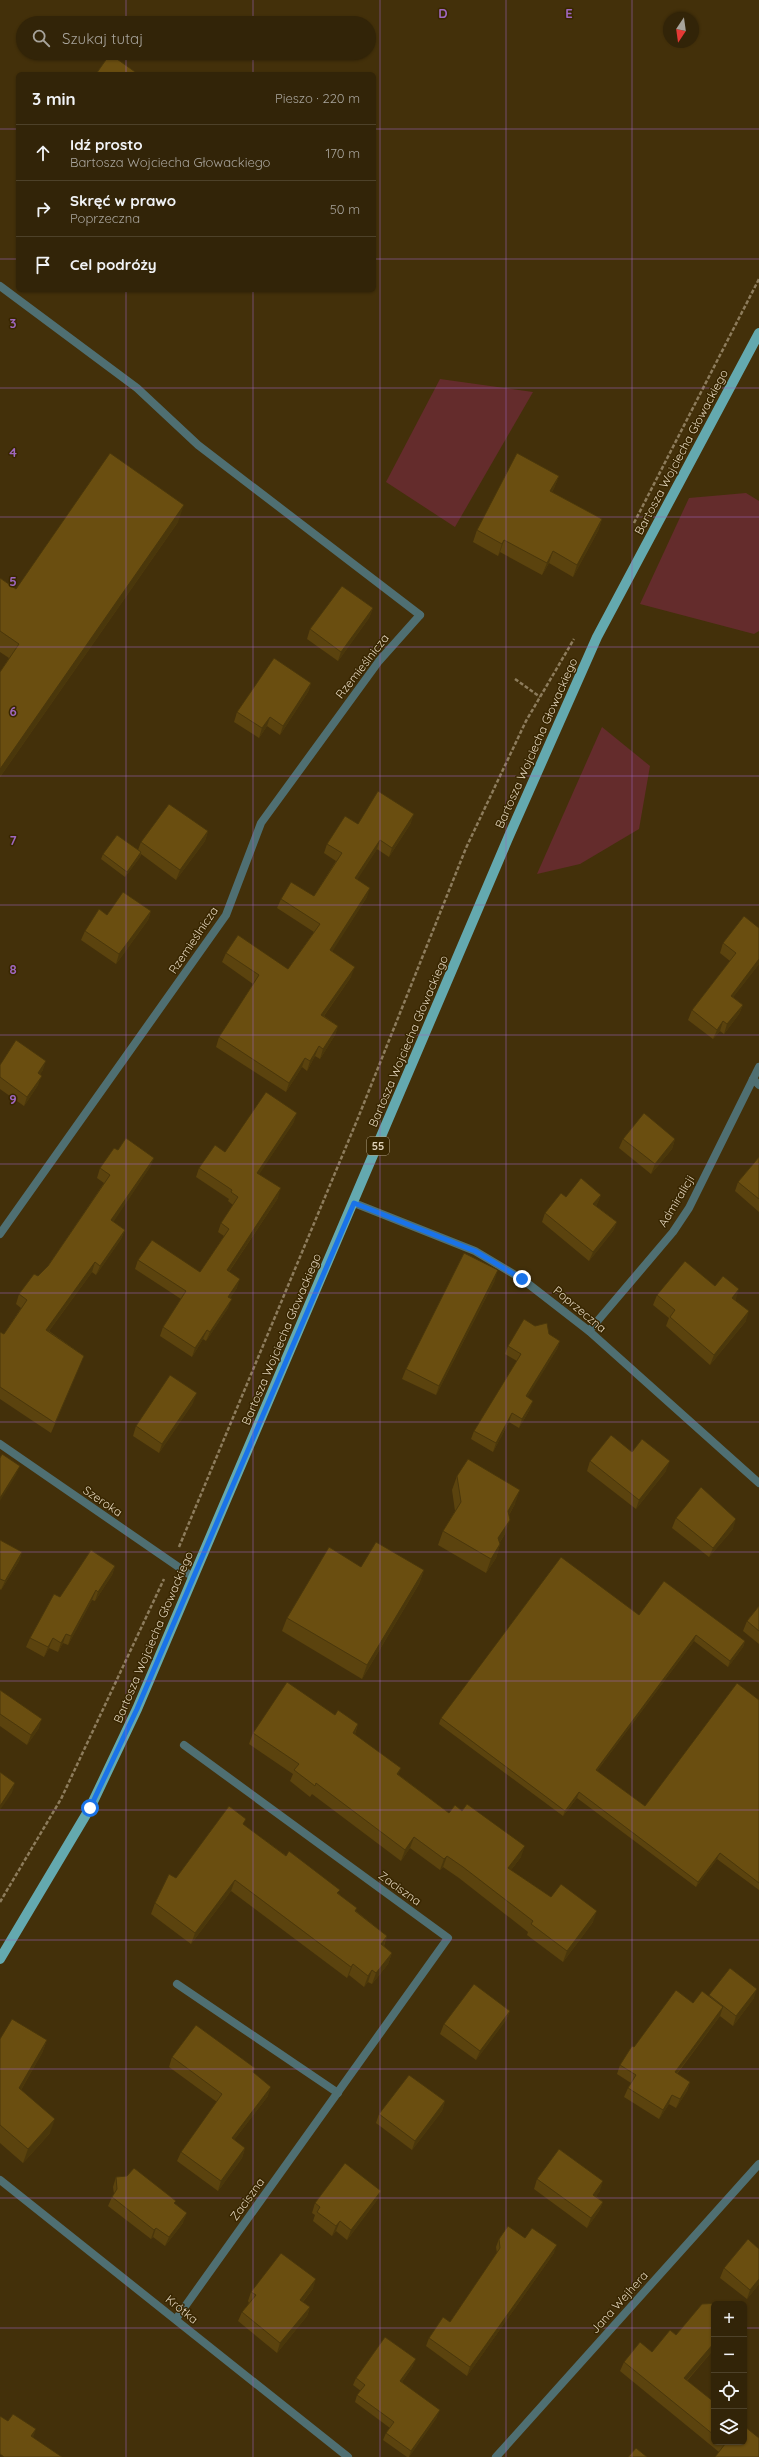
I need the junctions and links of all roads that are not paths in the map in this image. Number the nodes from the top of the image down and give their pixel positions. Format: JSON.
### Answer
{"nodes":[{"id":1,"x":0,"y":286,"type":"edge"},
{"id":2,"x":759,"y":333,"type":"edge"},
{"id":3,"x":759,"y":1068,"type":"edge"},
{"id":4,"x":756,"y":1082,"type":"edge"},
{"id":5,"x":354,"y":1203,"type":"junction"},
{"id":6,"x":0,"y":1234,"type":"edge"},
{"id":7,"x":589,"y":1331,"type":"junction"},
{"id":8,"x":0,"y":1444,"type":"edge"},
{"id":9,"x":759,"y":1483,"type":"edge"},
{"id":10,"x":194,"y":1577,"type":"junction"},
{"id":11,"x":184,"y":1745,"type":"dead end"},
{"id":12,"x":0,"y":1959,"type":"edge"},
{"id":13,"x":177,"y":1984,"type":"dead end"},
{"id":14,"x":338,"y":2093,"type":"junction"},
{"id":15,"x":759,"y":2164,"type":"edge"},
{"id":16,"x":0,"y":2180,"type":"edge"},
{"id":17,"x":176,"y":2319,"type":"junction"},
{"id":18,"x":348,"y":2457,"type":"edge"},
{"id":19,"x":496,"y":2457,"type":"edge"}],
"edges":[{"from":1,"to":6,"type":"street","name":"Rzemieślnicza"},
{"from":2,"to":5,"type":"main road","name":"Bartosza Wojciecha Głowackiego","number":"55"},
{"from":3,"to":4,"type":"street","name":"Admiralicji"},
{"from":4,"to":7,"type":"street","name":"Admiralicji"},
{"from":5,"to":7,"type":"street","name":"Poprzeczna"},
{"from":5,"to":10,"type":"main road","name":"Bartosza Wojciecha Głowackiego","number":"55"},
{"from":7,"to":9,"type":"street","name":"Poprzeczna"},
{"from":8,"to":10,"type":"street","name":"Szeroka"},
{"from":10,"to":12,"type":"main road","name":"Bartosza Wojciecha Głowackiego","number":"55"},
{"from":11,"to":14,"type":"street","name":"Zaciszna"},
{"from":13,"to":14,"type":"street"},
{"from":14,"to":17,"type":"street","name":"Zaciszna"},
{"from":15,"to":19,"type":"street","name":"Jana Wejhera"},
{"from":16,"to":17,"type":"street","name":"Krótka"},
{"from":17,"to":18,"type":"street","name":"Krótka"}]}
